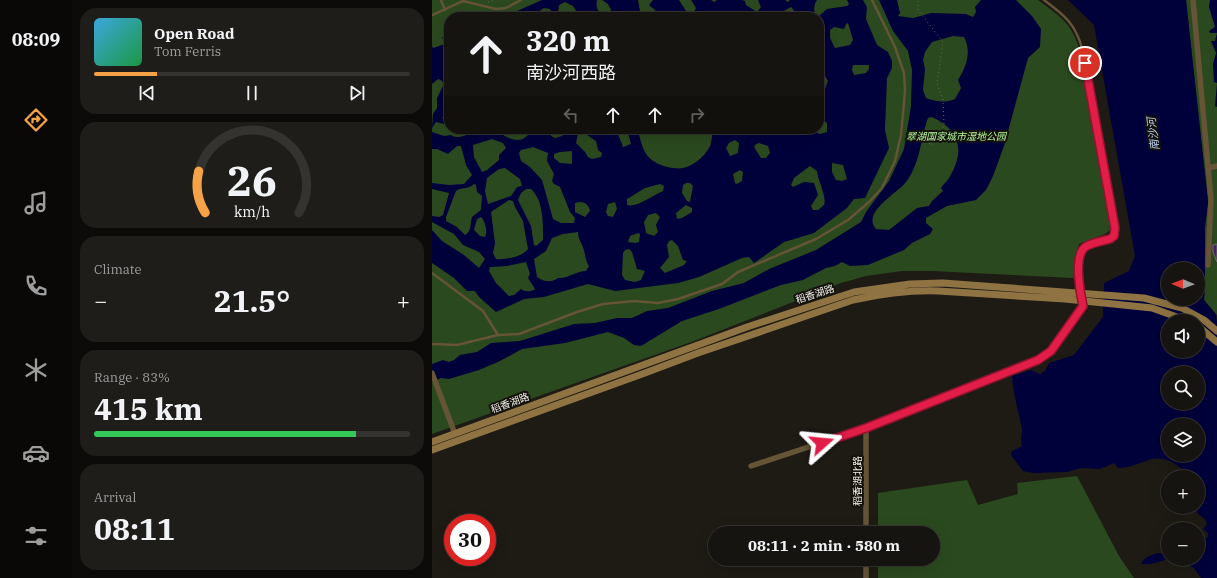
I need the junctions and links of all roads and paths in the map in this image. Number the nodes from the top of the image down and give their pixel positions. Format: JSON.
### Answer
{"nodes":[{"id":1,"x":442,"y":0,"type":"edge"},
{"id":2,"x":520,"y":0,"type":"edge"},
{"id":3,"x":872,"y":0,"type":"edge"},
{"id":4,"x":918,"y":0,"type":"edge"},
{"id":5,"x":1044,"y":0,"type":"edge"},
{"id":6,"x":1193,"y":0,"type":"edge"},
{"id":7,"x":445,"y":10,"type":"junction"},
{"id":8,"x":432,"y":15,"type":"edge"},
{"id":9,"x":904,"y":136,"type":"dead end"},
{"id":10,"x":1217,"y":166,"type":"edge"},
{"id":11,"x":1208,"y":168,"type":"junction"},
{"id":12,"x":1208,"y":265,"type":"dead end"},
{"id":13,"x":432,"y":273,"type":"edge"},
{"id":14,"x":1080,"y":292,"type":"junction"},
{"id":15,"x":1082,"y":301,"type":"junction"},
{"id":16,"x":1169,"y":314,"type":"edge"},
{"id":17,"x":1217,"y":331,"type":"edge"},
{"id":18,"x":1205,"y":332,"type":"edge"},
{"id":19,"x":498,"y":335,"type":"junction"},
{"id":20,"x":1217,"y":342,"type":"edge"},
{"id":21,"x":432,"y":344,"type":"edge"},
{"id":22,"x":432,"y":372,"type":"edge"},
{"id":23,"x":866,"y":428,"type":"junction"},
{"id":24,"x":455,"y":434,"type":"junction"},
{"id":25,"x":432,"y":442,"type":"edge"},
{"id":26,"x":432,"y":450,"type":"edge"},
{"id":27,"x":751,"y":466,"type":"dead end"},
{"id":28,"x":866,"y":526,"type":"edge"},
{"id":29,"x":866,"y":566,"type":"edge"},
{"id":30,"x":866,"y":578,"type":"edge"}],
"edges":[{"from":1,"to":7,"type":"lane"},
{"from":2,"to":7,"type":"lane"},
{"from":3,"to":19,"type":"lane"},
{"from":4,"to":9,"type":"path"},
{"from":5,"to":14,"type":"lane"},
{"from":6,"to":11,"type":"street"},
{"from":7,"to":8,"type":"lane"},
{"from":10,"to":11,"type":"street"},
{"from":11,"to":12,"type":"street"},
{"from":13,"to":19,"type":"lane"},
{"from":14,"to":15,"type":"street"},
{"from":14,"to":17,"type":"street","name":"稻香湖路"},
{"from":14,"to":24,"type":"street","name":"稻香湖路"},
{"from":15,"to":16,"type":"street","name":"稻香湖路"},
{"from":15,"to":23,"type":"street"},
{"from":15,"to":26,"type":"street","name":"稻香湖路"},
{"from":18,"to":20,"type":"street"},
{"from":19,"to":21,"type":"lane"},
{"from":22,"to":24,"type":"street"},
{"from":23,"to":27,"type":"street"},
{"from":23,"to":28,"type":"street","name":"稻香湖北路"},
{"from":24,"to":25,"type":"street","name":"稻香湖路"},
{"from":29,"to":30,"type":"street"}]}
